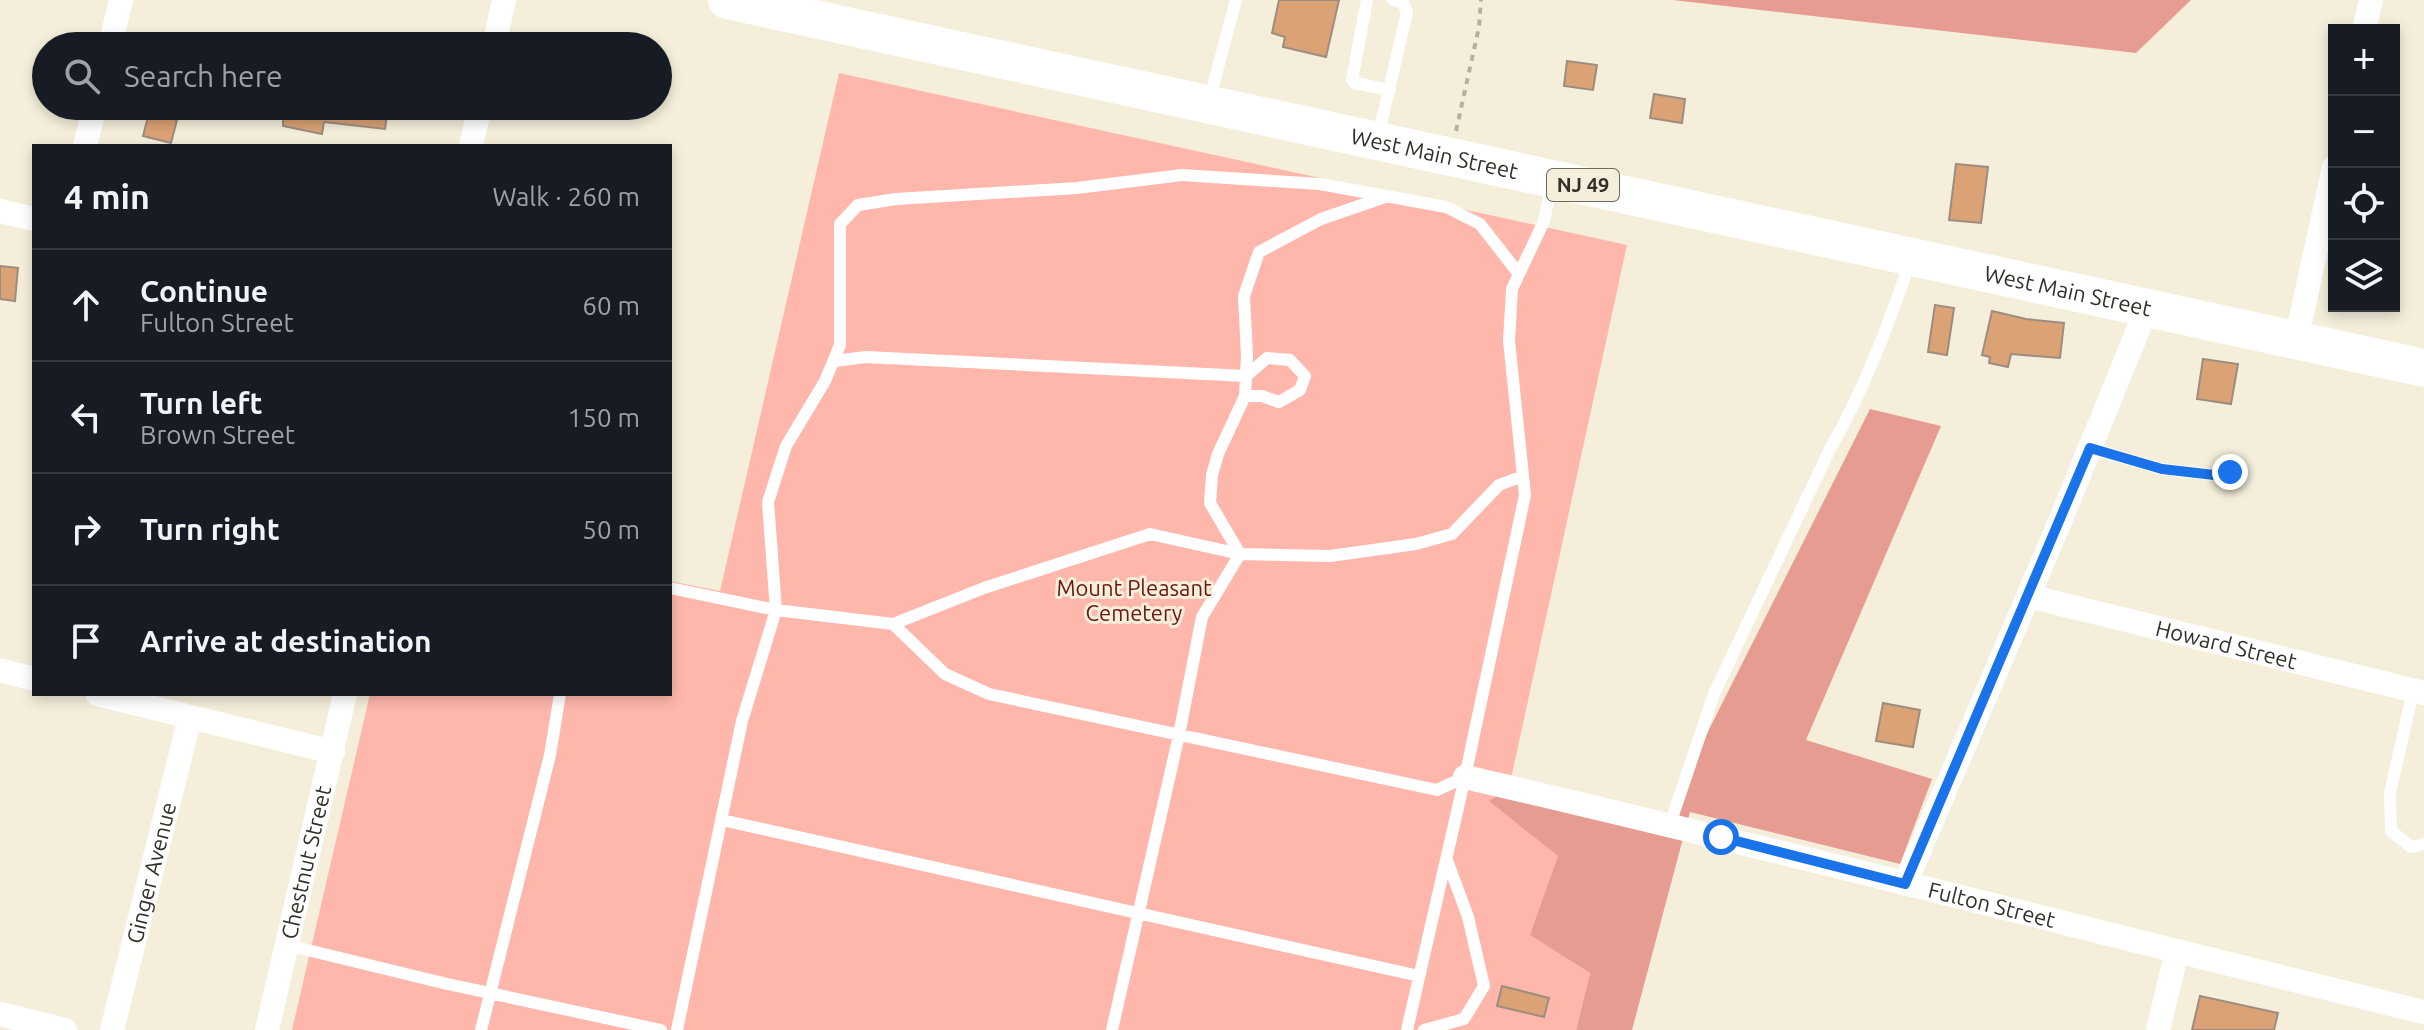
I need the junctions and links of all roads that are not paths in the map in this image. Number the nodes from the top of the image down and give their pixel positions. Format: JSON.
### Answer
{"nodes":[{"id":1,"x":121,"y":0,"type":"edge"},
{"id":2,"x":504,"y":0,"type":"edge"},
{"id":3,"x":1236,"y":0,"type":"edge"},
{"id":4,"x":1367,"y":0,"type":"edge"},
{"id":5,"x":2371,"y":0,"type":"edge"},
{"id":6,"x":737,"y":1,"type":"edge"},
{"id":7,"x":1398,"y":2,"type":"edge"},
{"id":8,"x":2365,"y":24,"type":"edge"},
{"id":9,"x":113,"y":32,"type":"edge"},
{"id":10,"x":497,"y":32,"type":"edge"},
{"id":11,"x":1390,"y":90,"type":"junction"},
{"id":12,"x":1209,"y":104,"type":"junction"},
{"id":13,"x":92,"y":120,"type":"edge"},
{"id":14,"x":477,"y":120,"type":"edge"},
{"id":15,"x":1378,"y":141,"type":"junction"},
{"id":16,"x":86,"y":144,"type":"edge"},
{"id":17,"x":471,"y":144,"type":"edge"},
{"id":18,"x":2334,"y":168,"type":"edge"},
{"id":19,"x":1553,"y":179,"type":"junction"},
{"id":20,"x":1390,"y":196,"type":"junction"},
{"id":21,"x":0,"y":211,"type":"edge"},
{"id":22,"x":32,"y":219,"type":"edge"},
{"id":23,"x":1912,"y":256,"type":"junction"},
{"id":24,"x":1519,"y":274,"type":"junction"},
{"id":25,"x":2147,"y":308,"type":"junction"},
{"id":26,"x":2296,"y":341,"type":"junction"},
{"id":27,"x":834,"y":361,"type":"junction"},
{"id":28,"x":2424,"y":368,"type":"edge"},
{"id":29,"x":1246,"y":376,"type":"junction"},
{"id":30,"x":1245,"y":396,"type":"junction"},
{"id":31,"x":2090,"y":448,"type":"junction"},
{"id":32,"x":2230,"y":472,"type":"dead end"},
{"id":33,"x":1523,"y":476,"type":"junction"},
{"id":34,"x":1240,"y":554,"type":"junction"},
{"id":35,"x":672,"y":588,"type":"edge"},
{"id":36,"x":2028,"y":596,"type":"junction"},
{"id":37,"x":776,"y":610,"type":"junction"},
{"id":38,"x":893,"y":624,"type":"junction"},
{"id":39,"x":0,"y":670,"type":"edge"},
{"id":40,"x":32,"y":678,"type":"edge"},
{"id":41,"x":2418,"y":692,"type":"edge"},
{"id":42,"x":105,"y":696,"type":"edge"},
{"id":43,"x":345,"y":696,"type":"edge"},
{"id":44,"x":560,"y":696,"type":"edge"},
{"id":45,"x":190,"y":717,"type":"junction"},
{"id":46,"x":1179,"y":735,"type":"junction"},
{"id":47,"x":333,"y":752,"type":"junction"},
{"id":48,"x":1465,"y":777,"type":"junction"},
{"id":49,"x":722,"y":820,"type":"junction"},
{"id":50,"x":1670,"y":824,"type":"junction"},
{"id":51,"x":2424,"y":844,"type":"edge"},
{"id":52,"x":1446,"y":858,"type":"junction"},
{"id":53,"x":1905,"y":884,"type":"junction"},
{"id":54,"x":1140,"y":913,"type":"junction"},
{"id":55,"x":287,"y":945,"type":"junction"},
{"id":56,"x":2177,"y":951,"type":"junction"},
{"id":57,"x":1419,"y":976,"type":"junction"},
{"id":58,"x":490,"y":993,"type":"junction"},
{"id":59,"x":2424,"y":1012,"type":"edge"},
{"id":60,"x":0,"y":1014,"type":"edge"},
{"id":61,"x":65,"y":1030,"type":"edge"},
{"id":62,"x":112,"y":1030,"type":"edge"},
{"id":63,"x":267,"y":1030,"type":"edge"},
{"id":64,"x":481,"y":1030,"type":"edge"},
{"id":65,"x":661,"y":1030,"type":"edge"},
{"id":66,"x":677,"y":1030,"type":"edge"},
{"id":67,"x":1112,"y":1030,"type":"edge"},
{"id":68,"x":1407,"y":1030,"type":"edge"},
{"id":69,"x":1424,"y":1030,"type":"edge"},
{"id":70,"x":2158,"y":1030,"type":"edge"}],
"edges":[{"from":1,"to":9,"type":"street"},
{"from":2,"to":10,"type":"street"},
{"from":3,"to":12,"type":"lane"},
{"from":4,"to":11,"type":"lane"},
{"from":5,"to":8,"type":"street"},
{"from":6,"to":12,"type":"highway","name":"West Main Street","number":"NJ 49"},
{"from":7,"to":11,"type":"lane"},
{"from":11,"to":15,"type":"lane"},
{"from":12,"to":15,"type":"highway","name":"West Main Street","number":"NJ 49"},
{"from":13,"to":16,"type":"street"},
{"from":14,"to":17,"type":"street"},
{"from":15,"to":19,"type":"highway","name":"West Main Street","number":"NJ 49"},
{"from":18,"to":26,"type":"street"},
{"from":19,"to":23,"type":"highway","name":"West Main Street","number":"NJ 49"},
{"from":19,"to":24,"type":"lane"},
{"from":20,"to":24,"type":"lane"},
{"from":20,"to":27,"type":"lane"},
{"from":20,"to":29,"type":"lane"},
{"from":21,"to":22,"type":"street"},
{"from":23,"to":25,"type":"highway","name":"West Main Street","number":"NJ 49"},
{"from":23,"to":50,"type":"lane"},
{"from":24,"to":33,"type":"lane"},
{"from":25,"to":26,"type":"highway","name":"West Main Street","number":"NJ 49"},
{"from":25,"to":31,"type":"street"},
{"from":26,"to":28,"type":"highway","name":"West Main Street","number":"NJ 49"},
{"from":27,"to":29,"type":"lane"},
{"from":27,"to":37,"type":"lane"},
{"from":29,"to":30,"type":"lane"},
{"from":29,"to":30,"type":"lane"},
{"from":30,"to":34,"type":"lane"},
{"from":31,"to":32,"type":"lane"},
{"from":31,"to":36,"type":"street"},
{"from":33,"to":34,"type":"lane"},
{"from":33,"to":48,"type":"lane"},
{"from":34,"to":38,"type":"lane"},
{"from":34,"to":46,"type":"lane"},
{"from":35,"to":37,"type":"lane"},
{"from":36,"to":41,"type":"street","name":"Howard Street"},
{"from":36,"to":53,"type":"street"},
{"from":37,"to":38,"type":"lane"},
{"from":37,"to":49,"type":"lane"},
{"from":38,"to":46,"type":"lane"},
{"from":39,"to":40,"type":"street"},
{"from":41,"to":51,"type":"lane"},
{"from":42,"to":45,"type":"street"},
{"from":43,"to":47,"type":"street","name":"Chestnut Street"},
{"from":44,"to":58,"type":"lane"},
{"from":45,"to":47,"type":"street"},
{"from":45,"to":62,"type":"street","name":"Ginger Avenue"},
{"from":46,"to":48,"type":"lane"},
{"from":46,"to":54,"type":"lane"},
{"from":47,"to":55,"type":"street","name":"Chestnut Street"},
{"from":48,"to":50,"type":"street","name":"Fulton Street"},
{"from":48,"to":52,"type":"lane"},
{"from":49,"to":54,"type":"lane"},
{"from":49,"to":66,"type":"lane"},
{"from":50,"to":53,"type":"street","name":"Fulton Street"},
{"from":52,"to":57,"type":"lane"},
{"from":52,"to":69,"type":"lane"},
{"from":53,"to":56,"type":"street","name":"Fulton Street"},
{"from":54,"to":57,"type":"lane"},
{"from":54,"to":67,"type":"lane"},
{"from":55,"to":58,"type":"lane"},
{"from":55,"to":63,"type":"street","name":"Chestnut Street"},
{"from":56,"to":59,"type":"street","name":"Fulton Street"},
{"from":56,"to":70,"type":"street"},
{"from":57,"to":68,"type":"lane"},
{"from":58,"to":64,"type":"lane"},
{"from":58,"to":65,"type":"lane"},
{"from":60,"to":61,"type":"street"}]}
